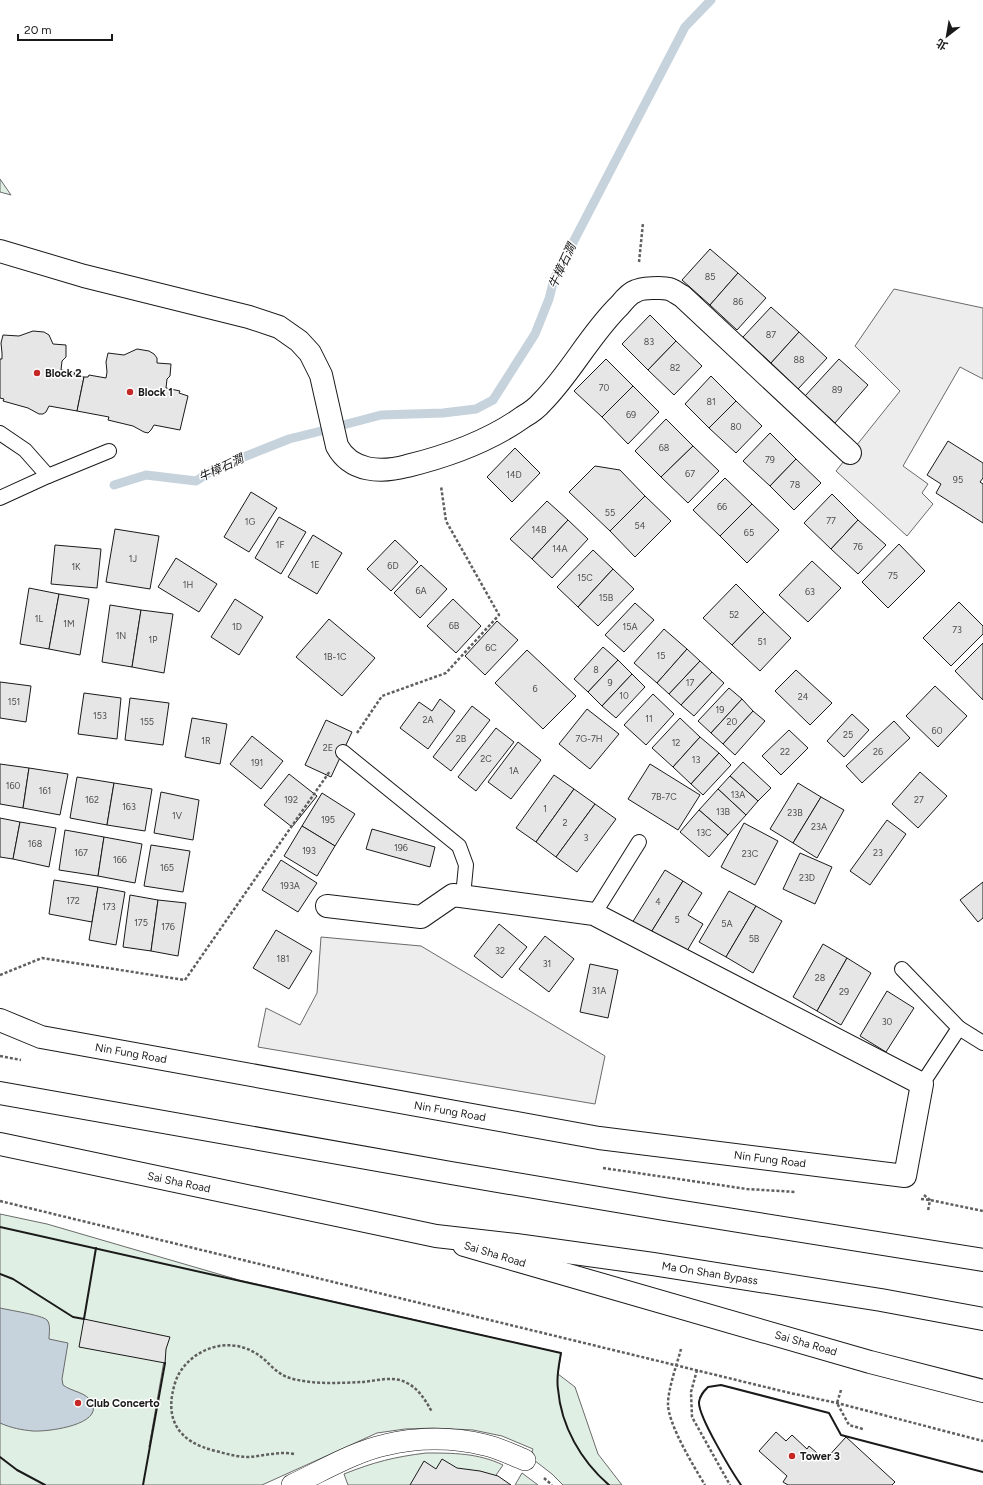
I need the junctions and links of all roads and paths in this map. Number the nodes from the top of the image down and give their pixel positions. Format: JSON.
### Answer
{"nodes":[{"id":1,"x":643,"y":223,"type":"dead end"},
{"id":2,"x":0,"y":251,"type":"edge"},
{"id":3,"x":636,"y":290,"type":"junction"},
{"id":4,"x":0,"y":433,"type":"edge"},
{"id":5,"x":109,"y":451,"type":"dead end"},
{"id":6,"x":850,"y":453,"type":"dead end"},
{"id":7,"x":436,"y":458,"type":"junction"},
{"id":8,"x":48,"y":476,"type":"junction"},
{"id":9,"x":0,"y":498,"type":"edge"},
{"id":10,"x":343,"y":752,"type":"junction"},
{"id":11,"x":639,"y":842,"type":"dead end"},
{"id":12,"x":463,"y":896,"type":"junction"},
{"id":13,"x":326,"y":906,"type":"dead end"},
{"id":14,"x":594,"y":914,"type":"junction"},
{"id":15,"x":902,"y":969,"type":"dead end"},
{"id":16,"x":0,"y":975,"type":"edge"},
{"id":17,"x":0,"y":1020,"type":"edge"},
{"id":18,"x":959,"y":1028,"type":"junction"},
{"id":19,"x":983,"y":1043,"type":"edge"},
{"id":20,"x":922,"y":1084,"type":"junction"},
{"id":21,"x":0,"y":1093,"type":"edge"},
{"id":22,"x":0,"y":1144,"type":"edge"},
{"id":23,"x":930,"y":1200,"type":"dead end"},
{"id":24,"x":0,"y":1201,"type":"edge"},
{"id":25,"x":983,"y":1211,"type":"edge"},
{"id":26,"x":436,"y":1236,"type":"junction"},
{"id":27,"x":983,"y":1260,"type":"edge"},
{"id":28,"x":983,"y":1319,"type":"edge"},
{"id":29,"x":682,"y":1349,"type":"dead end"},
{"id":30,"x":677,"y":1365,"type":"junction"},
{"id":31,"x":697,"y":1370,"type":"junction"},
{"id":32,"x":841,"y":1390,"type":"dead end"},
{"id":33,"x":983,"y":1391,"type":"edge"},
{"id":34,"x":838,"y":1403,"type":"junction"},
{"id":35,"x":864,"y":1429,"type":"dead end"},
{"id":36,"x":436,"y":1440,"type":"junction"},
{"id":37,"x":983,"y":1441,"type":"edge"},
{"id":38,"x":525,"y":1460,"type":"dead end"},
{"id":39,"x":300,"y":1481,"type":"edge"},
{"id":40,"x":705,"y":1485,"type":"edge"},
{"id":41,"x":730,"y":1485,"type":"edge"}],
"edges":[{"from":1,"to":3,"type":"path"},
{"from":2,"to":7,"type":"street"},
{"from":3,"to":6,"type":"street"},
{"from":3,"to":7,"type":"street"},
{"from":4,"to":8,"type":"lane"},
{"from":5,"to":8,"type":"lane"},
{"from":7,"to":10,"type":"path"},
{"from":8,"to":9,"type":"lane"},
{"from":10,"to":12,"type":"lane"},
{"from":10,"to":16,"type":"path"},
{"from":11,"to":14,"type":"lane"},
{"from":12,"to":13,"type":"street"},
{"from":12,"to":14,"type":"street"},
{"from":14,"to":20,"type":"street"},
{"from":15,"to":18,"type":"lane"},
{"from":17,"to":20,"type":"street","name":"Nin Fung Road"},
{"from":18,"to":19,"type":"lane"},
{"from":18,"to":20,"type":"lane"},
{"from":21,"to":27,"type":"street"},
{"from":22,"to":26,"type":"street","name":"Sai Sha Road"},
{"from":23,"to":25,"type":"path"},
{"from":24,"to":30,"type":"path"},
{"from":26,"to":28,"type":"street","name":"Ma On Shan Bypass"},
{"from":26,"to":33,"type":"street","name":"Sai Sha Road"},
{"from":29,"to":30,"type":"path"},
{"from":30,"to":31,"type":"path"},
{"from":30,"to":40,"type":"path"},
{"from":31,"to":34,"type":"path"},
{"from":31,"to":41,"type":"path"},
{"from":32,"to":34,"type":"path"},
{"from":34,"to":35,"type":"path"},
{"from":34,"to":37,"type":"path"},
{"from":36,"to":38,"type":"street"},
{"from":36,"to":39,"type":"street"},
{"from":36,"to":39,"type":"path"}]}
